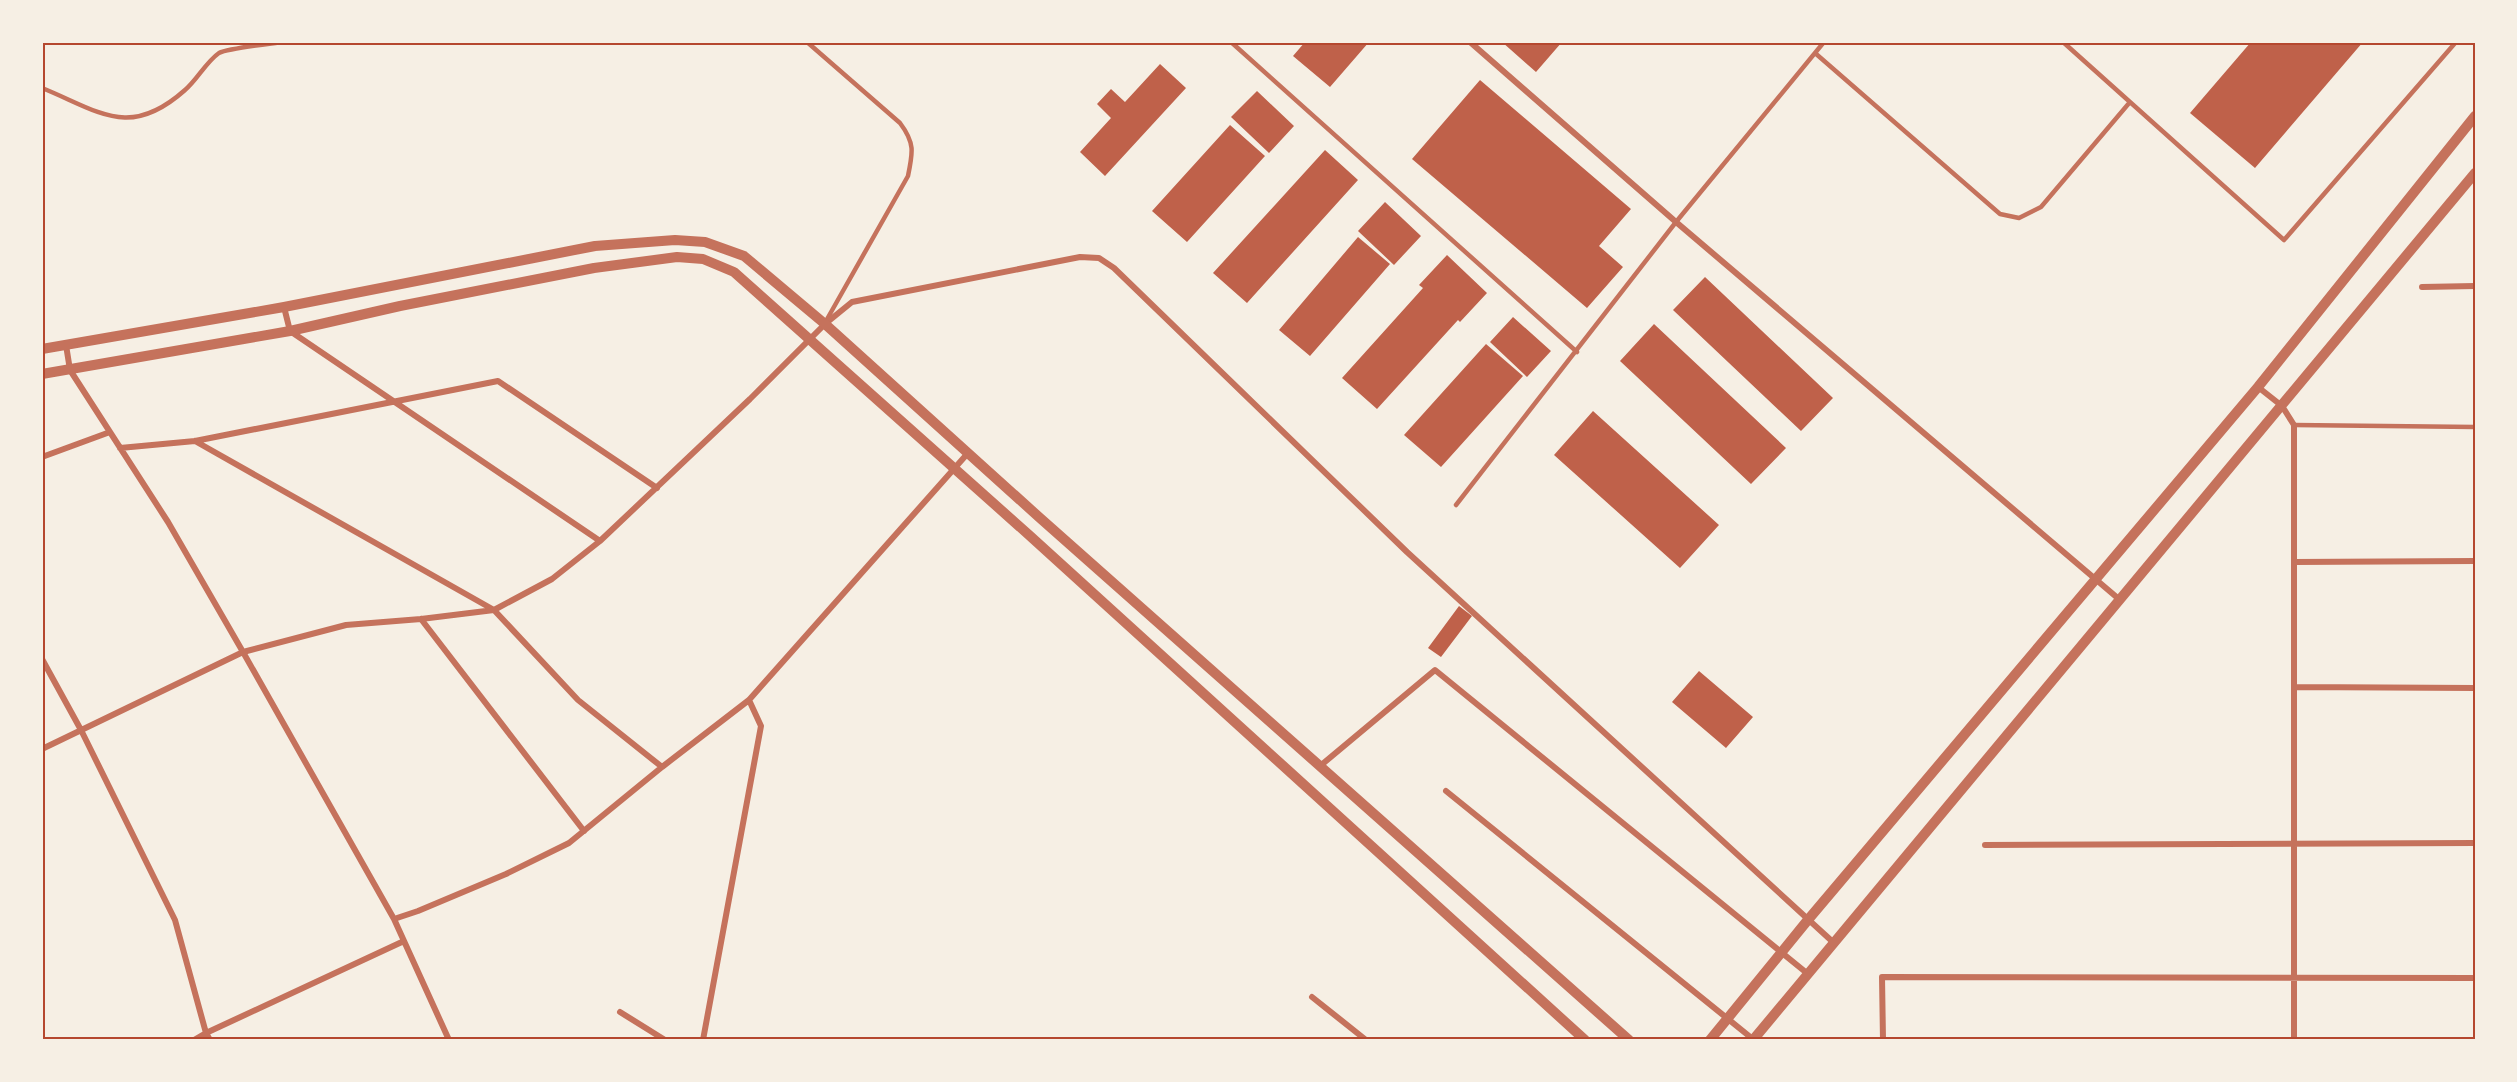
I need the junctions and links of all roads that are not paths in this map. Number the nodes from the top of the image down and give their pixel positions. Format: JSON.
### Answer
{"nodes":[{"id":1,"x":283,"y":42,"type":"edge"},
{"id":2,"x":807,"y":42,"type":"edge"},
{"id":3,"x":1231,"y":42,"type":"edge"},
{"id":4,"x":1470,"y":42,"type":"edge"},
{"id":5,"x":1824,"y":42,"type":"edge"},
{"id":6,"x":2063,"y":42,"type":"edge"},
{"id":7,"x":2456,"y":42,"type":"edge"},
{"id":8,"x":1815,"y":53,"type":"junction"},
{"id":9,"x":42,"y":88,"type":"edge"},
{"id":10,"x":2130,"y":102,"type":"junction"},
{"id":11,"x":2475,"y":116,"type":"edge"},
{"id":12,"x":2475,"y":173,"type":"edge"},
{"id":13,"x":1676,"y":222,"type":"junction"},
{"id":14,"x":2475,"y":286,"type":"edge"},
{"id":15,"x":2422,"y":287,"type":"dead end"},
{"id":16,"x":284,"y":307,"type":"junction"},
{"id":17,"x":825,"y":324,"type":"junction"},
{"id":18,"x":290,"y":331,"type":"junction"},
{"id":19,"x":809,"y":338,"type":"junction"},
{"id":20,"x":66,"y":345,"type":"junction"},
{"id":21,"x":42,"y":349,"type":"edge"},
{"id":22,"x":1577,"y":352,"type":"junction"},
{"id":23,"x":70,"y":370,"type":"junction"},
{"id":24,"x":42,"y":374,"type":"edge"},
{"id":25,"x":2258,"y":387,"type":"junction"},
{"id":26,"x":394,"y":401,"type":"junction"},
{"id":27,"x":2282,"y":406,"type":"junction"},
{"id":28,"x":2294,"y":425,"type":"junction"},
{"id":29,"x":2475,"y":427,"type":"edge"},
{"id":30,"x":110,"y":432,"type":"junction"},
{"id":31,"x":195,"y":441,"type":"junction"},
{"id":32,"x":120,"y":448,"type":"junction"},
{"id":33,"x":968,"y":453,"type":"junction"},
{"id":34,"x":42,"y":457,"type":"edge"},
{"id":35,"x":956,"y":470,"type":"junction"},
{"id":36,"x":657,"y":488,"type":"junction"},
{"id":37,"x":1456,"y":505,"type":"dead end"},
{"id":38,"x":600,"y":541,"type":"junction"},
{"id":39,"x":2475,"y":561,"type":"edge"},
{"id":40,"x":2294,"y":562,"type":"junction"},
{"id":41,"x":2095,"y":579,"type":"junction"},
{"id":42,"x":2120,"y":600,"type":"junction"},
{"id":43,"x":494,"y":610,"type":"junction"},
{"id":44,"x":421,"y":620,"type":"junction"},
{"id":45,"x":243,"y":651,"type":"junction"},
{"id":46,"x":42,"y":659,"type":"edge"},
{"id":47,"x":2294,"y":687,"type":"junction"},
{"id":48,"x":2475,"y":688,"type":"edge"},
{"id":49,"x":749,"y":700,"type":"junction"},
{"id":50,"x":81,"y":730,"type":"junction"},
{"id":51,"x":42,"y":749,"type":"edge"},
{"id":52,"x":1320,"y":766,"type":"junction"},
{"id":53,"x":662,"y":767,"type":"junction"},
{"id":54,"x":1446,"y":791,"type":"dead end"},
{"id":55,"x":584,"y":831,"type":"junction"},
{"id":56,"x":2475,"y":843,"type":"edge"},
{"id":57,"x":2294,"y":844,"type":"junction"},
{"id":58,"x":1985,"y":845,"type":"dead end"},
{"id":59,"x":394,"y":919,"type":"junction"},
{"id":60,"x":1807,"y":921,"type":"junction"},
{"id":61,"x":404,"y":941,"type":"junction"},
{"id":62,"x":1834,"y":943,"type":"junction"},
{"id":63,"x":1780,"y":953,"type":"junction"},
{"id":64,"x":1808,"y":974,"type":"junction"},
{"id":65,"x":2294,"y":977,"type":"junction"},
{"id":66,"x":2475,"y":978,"type":"edge"},
{"id":67,"x":1312,"y":997,"type":"dead end"},
{"id":68,"x":620,"y":1012,"type":"dead end"},
{"id":69,"x":1728,"y":1018,"type":"junction"},
{"id":70,"x":206,"y":1033,"type":"junction"},
{"id":71,"x":194,"y":1040,"type":"edge"},
{"id":72,"x":210,"y":1040,"type":"edge"},
{"id":73,"x":449,"y":1040,"type":"edge"},
{"id":74,"x":665,"y":1040,"type":"edge"},
{"id":75,"x":703,"y":1040,"type":"edge"},
{"id":76,"x":1366,"y":1040,"type":"edge"},
{"id":77,"x":1585,"y":1040,"type":"edge"},
{"id":78,"x":1629,"y":1040,"type":"edge"},
{"id":79,"x":1710,"y":1040,"type":"edge"},
{"id":80,"x":1754,"y":1040,"type":"edge"},
{"id":81,"x":1883,"y":1040,"type":"edge"},
{"id":82,"x":2294,"y":1040,"type":"edge"}],
"edges":[{"from":1,"to":9,"type":"lane"},
{"from":2,"to":17,"type":"lane"},
{"from":3,"to":22,"type":"lane"},
{"from":4,"to":13,"type":"street"},
{"from":5,"to":8,"type":"lane"},
{"from":6,"to":10,"type":"lane"},
{"from":7,"to":10,"type":"lane"},
{"from":8,"to":10,"type":"lane"},
{"from":8,"to":13,"type":"lane"},
{"from":11,"to":25,"type":"street"},
{"from":12,"to":27,"type":"street"},
{"from":13,"to":22,"type":"lane"},
{"from":13,"to":41,"type":"street"},
{"from":14,"to":15,"type":"street"},
{"from":16,"to":17,"type":"street"},
{"from":16,"to":18,"type":"street"},
{"from":16,"to":20,"type":"street"},
{"from":17,"to":19,"type":"street"},
{"from":17,"to":33,"type":"street"},
{"from":17,"to":60,"type":"street"},
{"from":18,"to":19,"type":"street"},
{"from":18,"to":23,"type":"street"},
{"from":18,"to":26,"type":"street"},
{"from":19,"to":35,"type":"street"},
{"from":19,"to":36,"type":"street"},
{"from":20,"to":21,"type":"street"},
{"from":20,"to":23,"type":"street"},
{"from":22,"to":37,"type":"lane"},
{"from":23,"to":24,"type":"street"},
{"from":23,"to":30,"type":"street"},
{"from":25,"to":27,"type":"street"},
{"from":25,"to":41,"type":"street"},
{"from":26,"to":31,"type":"street"},
{"from":26,"to":36,"type":"street"},
{"from":26,"to":38,"type":"street"},
{"from":27,"to":28,"type":"street"},
{"from":27,"to":42,"type":"street"},
{"from":28,"to":29,"type":"lane"},
{"from":28,"to":40,"type":"street"},
{"from":30,"to":32,"type":"street"},
{"from":30,"to":34,"type":"street"},
{"from":31,"to":32,"type":"street"},
{"from":31,"to":43,"type":"street"},
{"from":32,"to":45,"type":"street"},
{"from":33,"to":35,"type":"street"},
{"from":33,"to":52,"type":"street"},
{"from":35,"to":49,"type":"street"},
{"from":35,"to":77,"type":"street"},
{"from":36,"to":38,"type":"street"},
{"from":38,"to":43,"type":"street"},
{"from":39,"to":40,"type":"street"},
{"from":40,"to":47,"type":"street"},
{"from":41,"to":42,"type":"street"},
{"from":41,"to":60,"type":"street"},
{"from":42,"to":62,"type":"street"},
{"from":43,"to":44,"type":"street"},
{"from":43,"to":53,"type":"street"},
{"from":44,"to":45,"type":"street"},
{"from":44,"to":55,"type":"street"},
{"from":45,"to":50,"type":"street"},
{"from":45,"to":59,"type":"street"},
{"from":46,"to":50,"type":"street"},
{"from":47,"to":48,"type":"street"},
{"from":47,"to":57,"type":"street"},
{"from":49,"to":53,"type":"street"},
{"from":49,"to":75,"type":"street"},
{"from":50,"to":51,"type":"street"},
{"from":50,"to":70,"type":"street"},
{"from":52,"to":63,"type":"street"},
{"from":52,"to":78,"type":"street"},
{"from":53,"to":55,"type":"street"},
{"from":54,"to":69,"type":"street"},
{"from":55,"to":59,"type":"street"},
{"from":56,"to":57,"type":"street"},
{"from":57,"to":58,"type":"street"},
{"from":57,"to":65,"type":"street"},
{"from":59,"to":61,"type":"street"},
{"from":60,"to":62,"type":"street"},
{"from":60,"to":63,"type":"street"},
{"from":61,"to":70,"type":"street"},
{"from":61,"to":73,"type":"street"},
{"from":62,"to":64,"type":"street"},
{"from":63,"to":64,"type":"street"},
{"from":63,"to":69,"type":"street"},
{"from":64,"to":80,"type":"street"},
{"from":65,"to":66,"type":"street"},
{"from":65,"to":81,"type":"street"},
{"from":65,"to":82,"type":"street"},
{"from":67,"to":76,"type":"street"},
{"from":68,"to":74,"type":"street"},
{"from":69,"to":79,"type":"street"},
{"from":69,"to":80,"type":"street"},
{"from":70,"to":71,"type":"street"},
{"from":70,"to":72,"type":"street"}]}
